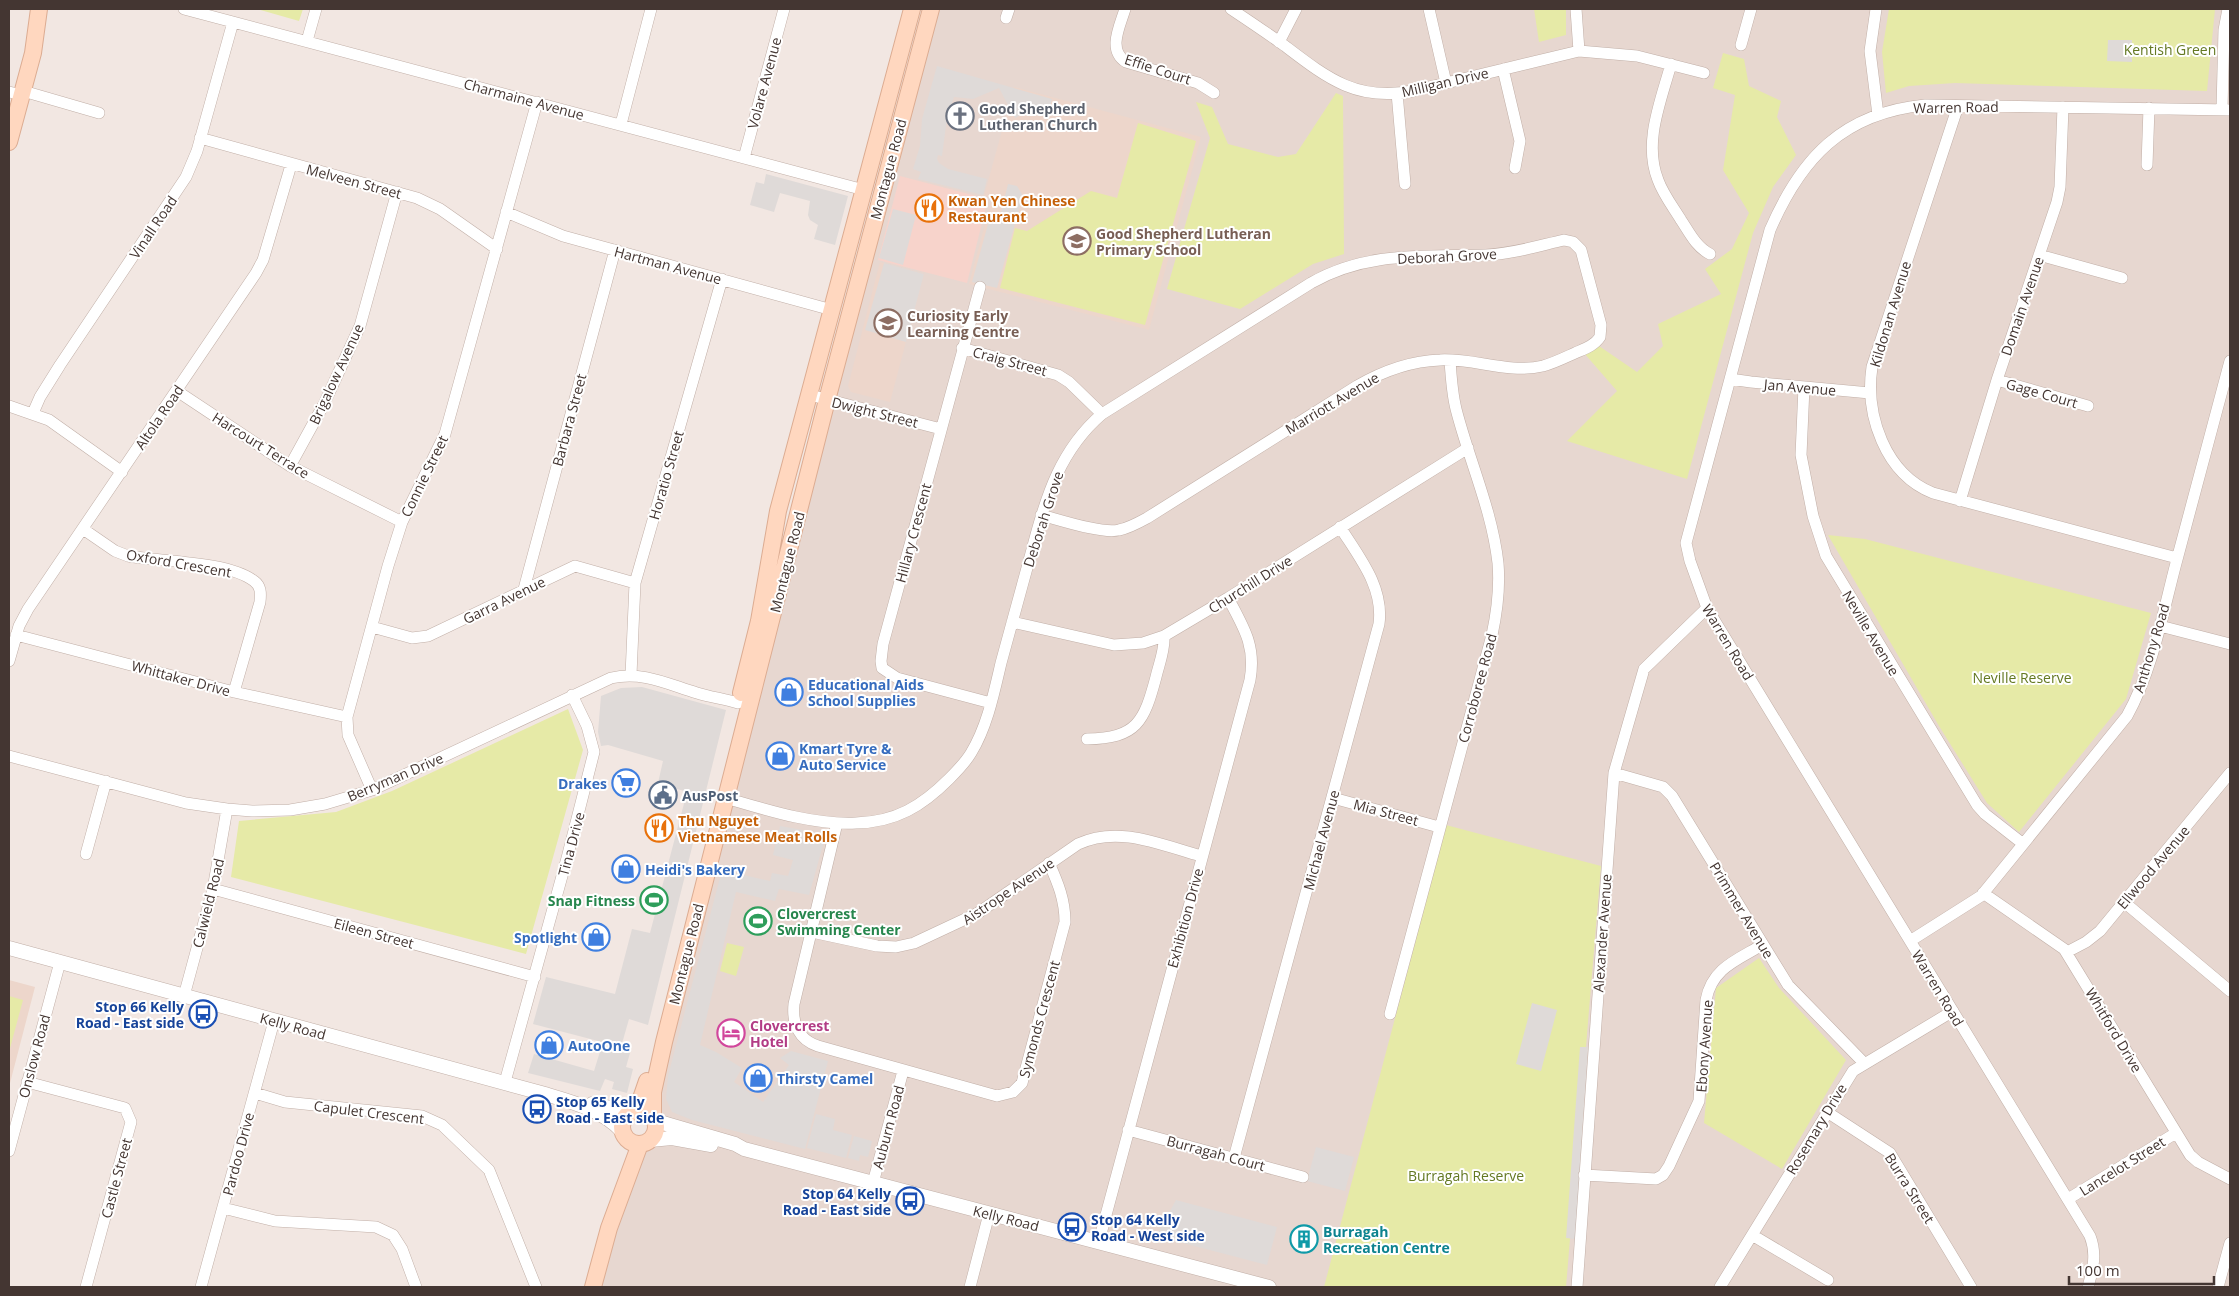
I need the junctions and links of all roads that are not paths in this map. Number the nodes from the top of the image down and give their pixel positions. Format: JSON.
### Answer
{"nodes":[{"id":1,"x":39,"y":9,"type":"edge"},
{"id":2,"x":184,"y":9,"type":"edge"},
{"id":3,"x":316,"y":9,"type":"edge"},
{"id":4,"x":651,"y":9,"type":"edge"},
{"id":5,"x":784,"y":9,"type":"edge"},
{"id":6,"x":912,"y":9,"type":"edge"},
{"id":7,"x":930,"y":9,"type":"edge"},
{"id":8,"x":1125,"y":9,"type":"edge"},
{"id":9,"x":1232,"y":9,"type":"edge"},
{"id":10,"x":1296,"y":9,"type":"edge"},
{"id":11,"x":1429,"y":9,"type":"edge"},
{"id":12,"x":1576,"y":9,"type":"edge"},
{"id":13,"x":1751,"y":9,"type":"edge"},
{"id":14,"x":1876,"y":9,"type":"edge"},
{"id":15,"x":2228,"y":9,"type":"edge"},
{"id":16,"x":233,"y":22,"type":"junction"},
{"id":17,"x":307,"y":41,"type":"junction"},
{"id":18,"x":1279,"y":42,"type":"junction"},
{"id":19,"x":1740,"y":45,"type":"dead end"},
{"id":20,"x":1579,"y":51,"type":"junction"},
{"id":21,"x":1671,"y":64,"type":"junction"},
{"id":22,"x":1503,"y":68,"type":"junction"},
{"id":23,"x":1704,"y":73,"type":"dead end"},
{"id":24,"x":1446,"y":83,"type":"junction"},
{"id":25,"x":18,"y":92,"type":"edge"},
{"id":26,"x":1214,"y":92,"type":"dead end"},
{"id":27,"x":1397,"y":93,"type":"junction"},
{"id":28,"x":537,"y":102,"type":"junction"},
{"id":29,"x":1958,"y":106,"type":"junction"},
{"id":30,"x":2062,"y":107,"type":"junction"},
{"id":31,"x":2149,"y":108,"type":"junction"},
{"id":32,"x":2226,"y":110,"type":"edge"},
{"id":33,"x":99,"y":113,"type":"dead end"},
{"id":34,"x":1878,"y":115,"type":"junction"},
{"id":35,"x":621,"y":124,"type":"junction"},
{"id":36,"x":200,"y":138,"type":"junction"},
{"id":37,"x":9,"y":142,"type":"edge"},
{"id":38,"x":744,"y":158,"type":"junction"},
{"id":39,"x":291,"y":165,"type":"junction"},
{"id":40,"x":2147,"y":165,"type":"dead end"},
{"id":41,"x":1514,"y":168,"type":"dead end"},
{"id":42,"x":1405,"y":184,"type":"dead end"},
{"id":43,"x":864,"y":190,"type":"junction"},
{"id":44,"x":397,"y":192,"type":"junction"},
{"id":45,"x":881,"y":195,"type":"junction"},
{"id":46,"x":506,"y":212,"type":"junction"},
{"id":47,"x":1573,"y":242,"type":"joint"},
{"id":48,"x":497,"y":249,"type":"junction"},
{"id":49,"x":615,"y":250,"type":"junction"},
{"id":50,"x":1710,"y":254,"type":"dead end"},
{"id":51,"x":2039,"y":255,"type":"junction"},
{"id":52,"x":2122,"y":278,"type":"dead end"},
{"id":53,"x":722,"y":279,"type":"junction"},
{"id":54,"x":980,"y":287,"type":"dead end"},
{"id":55,"x":832,"y":310,"type":"junction"},
{"id":56,"x":962,"y":348,"type":"junction"},
{"id":57,"x":1450,"y":360,"type":"junction"},
{"id":58,"x":2230,"y":361,"type":"edge"},
{"id":59,"x":1730,"y":378,"type":"junction"},
{"id":60,"x":1997,"y":380,"type":"junction"},
{"id":61,"x":1804,"y":387,"type":"junction"},
{"id":62,"x":177,"y":391,"type":"junction"},
{"id":63,"x":1870,"y":393,"type":"junction"},
{"id":64,"x":810,"y":394,"type":"junction"},
{"id":65,"x":827,"y":400,"type":"junction"},
{"id":66,"x":9,"y":406,"type":"edge"},
{"id":67,"x":2088,"y":406,"type":"dead end"},
{"id":68,"x":33,"y":413,"type":"junction"},
{"id":69,"x":1102,"y":414,"type":"junction"},
{"id":70,"x":941,"y":429,"type":"junction"},
{"id":71,"x":1468,"y":448,"type":"junction"},
{"id":72,"x":290,"y":466,"type":"junction"},
{"id":73,"x":122,"y":472,"type":"junction"},
{"id":74,"x":1960,"y":501,"type":"junction"},
{"id":75,"x":1041,"y":515,"type":"junction"},
{"id":76,"x":402,"y":522,"type":"junction"},
{"id":77,"x":1340,"y":527,"type":"junction"},
{"id":78,"x":83,"y":528,"type":"junction"},
{"id":79,"x":2177,"y":558,"type":"junction"},
{"id":80,"x":635,"y":583,"type":"junction"},
{"id":81,"x":524,"y":589,"type":"junction"},
{"id":82,"x":1228,"y":598,"type":"junction"},
{"id":83,"x":1707,"y":608,"type":"junction"},
{"id":84,"x":1012,"y":622,"type":"junction"},
{"id":85,"x":2160,"y":626,"type":"junction"},
{"id":86,"x":372,"y":627,"type":"junction"},
{"id":87,"x":16,"y":635,"type":"junction"},
{"id":88,"x":1164,"y":636,"type":"junction"},
{"id":89,"x":2230,"y":644,"type":"edge"},
{"id":90,"x":9,"y":661,"type":"edge"},
{"id":91,"x":631,"y":675,"type":"junction"},
{"id":92,"x":234,"y":692,"type":"junction"},
{"id":93,"x":572,"y":695,"type":"junction"},
{"id":94,"x":991,"y":703,"type":"junction"},
{"id":95,"x":743,"y":704,"type":"junction"},
{"id":96,"x":347,"y":718,"type":"junction"},
{"id":97,"x":1087,"y":739,"type":"dead end"},
{"id":98,"x":9,"y":756,"type":"edge"},
{"id":99,"x":1614,"y":773,"type":"junction"},
{"id":100,"x":2230,"y":773,"type":"edge"},
{"id":101,"x":106,"y":781,"type":"junction"},
{"id":102,"x":372,"y":790,"type":"junction"},
{"id":103,"x":721,"y":796,"type":"junction"},
{"id":104,"x":1333,"y":798,"type":"junction"},
{"id":105,"x":227,"y":810,"type":"junction"},
{"id":106,"x":837,"y":823,"type":"junction"},
{"id":107,"x":1439,"y":827,"type":"junction"},
{"id":108,"x":2022,"y":843,"type":"junction"},
{"id":109,"x":86,"y":854,"type":"dead end"},
{"id":110,"x":1201,"y":856,"type":"junction"},
{"id":111,"x":1049,"y":863,"type":"junction"},
{"id":112,"x":214,"y":889,"type":"junction"},
{"id":113,"x":1983,"y":893,"type":"junction"},
{"id":114,"x":2124,"y":902,"type":"junction"},
{"id":115,"x":812,"y":932,"type":"junction"},
{"id":116,"x":1910,"y":941,"type":"junction"},
{"id":117,"x":1762,"y":945,"type":"junction"},
{"id":118,"x":9,"y":948,"type":"edge"},
{"id":119,"x":2067,"y":952,"type":"junction"},
{"id":120,"x":60,"y":962,"type":"junction"},
{"id":121,"x":535,"y":977,"type":"junction"},
{"id":122,"x":2230,"y":991,"type":"edge"},
{"id":123,"x":184,"y":996,"type":"junction"},
{"id":124,"x":1953,"y":1011,"type":"junction"},
{"id":125,"x":1390,"y":1014,"type":"dead end"},
{"id":126,"x":274,"y":1021,"type":"junction"},
{"id":127,"x":1864,"y":1063,"type":"junction"},
{"id":128,"x":904,"y":1071,"type":"junction"},
{"id":129,"x":27,"y":1082,"type":"junction"},
{"id":130,"x":505,"y":1082,"type":"junction"},
{"id":131,"x":255,"y":1093,"type":"junction"},
{"id":132,"x":576,"y":1103,"type":"junction"},
{"id":133,"x":634,"y":1111,"type":"junction"},
{"id":134,"x":1826,"y":1112,"type":"junction"},
{"id":135,"x":654,"y":1119,"type":"junction"},
{"id":136,"x":1128,"y":1130,"type":"junction"},
{"id":137,"x":2176,"y":1133,"type":"junction"},
{"id":138,"x":635,"y":1138,"type":"junction"},
{"id":139,"x":744,"y":1149,"type":"junction"},
{"id":140,"x":9,"y":1151,"type":"edge"},
{"id":141,"x":1234,"y":1158,"type":"junction"},
{"id":142,"x":1584,"y":1175,"type":"junction"},
{"id":143,"x":1303,"y":1177,"type":"dead end"},
{"id":144,"x":2230,"y":1179,"type":"edge"},
{"id":145,"x":873,"y":1183,"type":"junction"},
{"id":146,"x":2068,"y":1199,"type":"junction"},
{"id":147,"x":223,"y":1208,"type":"junction"},
{"id":148,"x":989,"y":1214,"type":"junction"},
{"id":149,"x":1752,"y":1235,"type":"junction"},
{"id":150,"x":1099,"y":1241,"type":"junction"},
{"id":151,"x":2229,"y":1250,"type":"edge"},
{"id":152,"x":1828,"y":1280,"type":"dead end"},
{"id":153,"x":86,"y":1287,"type":"edge"},
{"id":154,"x":201,"y":1287,"type":"edge"},
{"id":155,"x":416,"y":1287,"type":"edge"},
{"id":156,"x":536,"y":1287,"type":"edge"},
{"id":157,"x":593,"y":1287,"type":"edge"},
{"id":158,"x":970,"y":1287,"type":"edge"},
{"id":159,"x":1269,"y":1287,"type":"edge"},
{"id":160,"x":1577,"y":1287,"type":"edge"},
{"id":161,"x":1720,"y":1287,"type":"edge"},
{"id":162,"x":1971,"y":1287,"type":"edge"},
{"id":163,"x":2088,"y":1287,"type":"edge"},
{"id":164,"x":2218,"y":1287,"type":"edge"}],
"edges":[{"from":1,"to":25,"type":"main road"},
{"from":2,"to":16,"type":"street","name":"Charmaine Avenue"},
{"from":3,"to":17,"type":"street"},
{"from":4,"to":35,"type":"street"},
{"from":5,"to":38,"type":"street","name":"Volare Avenue"},
{"from":6,"to":43,"type":"main road","name":"Montague Road"},
{"from":7,"to":45,"type":"main road","name":"Montague Road"},
{"from":8,"to":26,"type":"street","name":"Effie Court"},
{"from":9,"to":18,"type":"street","name":"Milligan Drive"},
{"from":10,"to":18,"type":"street"},
{"from":11,"to":24,"type":"street"},
{"from":12,"to":20,"type":"street"},
{"from":13,"to":19,"type":"street"},
{"from":14,"to":34,"type":"street"},
{"from":15,"to":32,"type":"street"},
{"from":16,"to":17,"type":"street","name":"Charmaine Avenue"},
{"from":16,"to":36,"type":"street","name":"Vinall Road"},
{"from":17,"to":28,"type":"street","name":"Charmaine Avenue"},
{"from":18,"to":27,"type":"street","name":"Milligan Drive"},
{"from":20,"to":21,"type":"street","name":"Milligan Drive"},
{"from":20,"to":22,"type":"street","name":"Milligan Drive"},
{"from":21,"to":23,"type":"street","name":"Milligan Drive"},
{"from":21,"to":50,"type":"street"},
{"from":22,"to":24,"type":"street","name":"Milligan Drive"},
{"from":22,"to":41,"type":"street"},
{"from":24,"to":27,"type":"street","name":"Milligan Drive"},
{"from":25,"to":33,"type":"street"},
{"from":25,"to":37,"type":"main road"},
{"from":27,"to":42,"type":"street"},
{"from":28,"to":35,"type":"street","name":"Charmaine Avenue"},
{"from":28,"to":46,"type":"street","name":"Connie Street"},
{"from":29,"to":30,"type":"street","name":"Warren Road"},
{"from":29,"to":34,"type":"street","name":"Warren Road"},
{"from":29,"to":63,"type":"street","name":"Kildonan Avenue"},
{"from":30,"to":31,"type":"street","name":"Warren Road"},
{"from":30,"to":51,"type":"street","name":"Domain Avenue"},
{"from":31,"to":32,"type":"street","name":"Warren Road"},
{"from":31,"to":40,"type":"street"},
{"from":34,"to":59,"type":"street","name":"Warren Road"},
{"from":35,"to":38,"type":"street","name":"Charmaine Avenue"},
{"from":36,"to":39,"type":"street","name":"Melveen Street"},
{"from":36,"to":68,"type":"street","name":"Vinall Road"},
{"from":38,"to":43,"type":"street","name":"Charmaine Avenue"},
{"from":39,"to":44,"type":"street","name":"Melveen Street"},
{"from":39,"to":62,"type":"street","name":"Altola Road"},
{"from":43,"to":45,"type":"main road"},
{"from":43,"to":55,"type":"main road","name":"Montague Road"},
{"from":44,"to":48,"type":"street","name":"Melveen Street"},
{"from":44,"to":72,"type":"street","name":"Brigalow Avenue"},
{"from":45,"to":65,"type":"main road","name":"Montague Road"},
{"from":46,"to":48,"type":"street","name":"Connie Street"},
{"from":46,"to":49,"type":"street","name":"Hartman Avenue"},
{"from":47,"to":57,"type":"street","name":"Marriott Avenue"},
{"from":47,"to":69,"type":"street","name":"Deborah Grove"},
{"from":48,"to":76,"type":"street","name":"Connie Street"},
{"from":49,"to":53,"type":"street","name":"Hartman Avenue"},
{"from":49,"to":81,"type":"street","name":"Barbara Street"},
{"from":51,"to":52,"type":"street"},
{"from":51,"to":60,"type":"street","name":"Domain Avenue"},
{"from":53,"to":55,"type":"street","name":"Hartman Avenue"},
{"from":53,"to":80,"type":"street","name":"Horatio Street"},
{"from":54,"to":56,"type":"street","name":"Hillary Crescent"},
{"from":55,"to":64,"type":"main road","name":"Montague Road"},
{"from":56,"to":69,"type":"street","name":"Craig Street"},
{"from":56,"to":70,"type":"street","name":"Hillary Crescent"},
{"from":57,"to":71,"type":"street","name":"Corroboree Road"},
{"from":57,"to":75,"type":"street","name":"Marriott Avenue"},
{"from":58,"to":79,"type":"street","name":"Anthony Road"},
{"from":59,"to":61,"type":"street","name":"Jan Avenue"},
{"from":59,"to":83,"type":"street","name":"Warren Road"},
{"from":60,"to":67,"type":"street","name":"Gage Court"},
{"from":60,"to":74,"type":"street","name":"Domain Avenue"},
{"from":61,"to":63,"type":"street","name":"Jan Avenue"},
{"from":61,"to":108,"type":"street","name":"Neville Avenue"},
{"from":62,"to":72,"type":"street","name":"Harcourt Terrace"},
{"from":62,"to":73,"type":"street","name":"Altola Road"},
{"from":63,"to":74,"type":"street","name":"Kildonan Avenue"},
{"from":64,"to":65,"type":"street","name":"Dwight Street"},
{"from":64,"to":95,"type":"main road","name":"Montague Road"},
{"from":65,"to":70,"type":"street","name":"Dwight Street"},
{"from":65,"to":95,"type":"main road","name":"Montague Road"},
{"from":66,"to":68,"type":"street"},
{"from":68,"to":73,"type":"street"},
{"from":69,"to":75,"type":"street","name":"Deborah Grove"},
{"from":70,"to":94,"type":"street","name":"Hillary Crescent"},
{"from":71,"to":77,"type":"street","name":"Churchill Drive"},
{"from":71,"to":107,"type":"street","name":"Corroboree Road"},
{"from":72,"to":76,"type":"street","name":"Harcourt Terrace"},
{"from":73,"to":78,"type":"street","name":"Altola Road"},
{"from":74,"to":79,"type":"street","name":"Kildonan Avenue"},
{"from":75,"to":84,"type":"street","name":"Deborah Grove"},
{"from":76,"to":86,"type":"street","name":"Connie Street"},
{"from":77,"to":82,"type":"street","name":"Churchill Drive"},
{"from":77,"to":104,"type":"street","name":"Michael Avenue"},
{"from":78,"to":87,"type":"street","name":"Altola Road"},
{"from":78,"to":92,"type":"street","name":"Oxford Crescent"},
{"from":79,"to":85,"type":"street","name":"Anthony Road"},
{"from":80,"to":81,"type":"street","name":"Garra Avenue"},
{"from":80,"to":91,"type":"street","name":"Horatio Street"},
{"from":81,"to":86,"type":"street","name":"Garra Avenue"},
{"from":82,"to":88,"type":"street","name":"Churchill Drive"},
{"from":82,"to":110,"type":"street","name":"Exhibition Drive"},
{"from":83,"to":99,"type":"street","name":"Alexander Avenue"},
{"from":83,"to":116,"type":"street","name":"Warren Road"},
{"from":84,"to":88,"type":"street","name":"Churchill Drive"},
{"from":84,"to":94,"type":"street","name":"Deborah Grove"},
{"from":85,"to":89,"type":"street"},
{"from":85,"to":108,"type":"street","name":"Anthony Road"},
{"from":86,"to":96,"type":"street","name":"Connie Street"},
{"from":87,"to":90,"type":"street","name":"Altola Road"},
{"from":87,"to":92,"type":"street","name":"Whittaker Drive"},
{"from":88,"to":97,"type":"street"},
{"from":91,"to":93,"type":"street","name":"Berryman Drive"},
{"from":91,"to":95,"type":"street","name":"Berryman Drive"},
{"from":92,"to":96,"type":"street","name":"Whittaker Drive"},
{"from":93,"to":102,"type":"street","name":"Berryman Drive"},
{"from":93,"to":121,"type":"street","name":"Tina Drive"},
{"from":94,"to":106,"type":"street","name":"Deborah Grove"},
{"from":95,"to":103,"type":"main road","name":"Montague Road"},
{"from":96,"to":102,"type":"street","name":"Connie Street"},
{"from":98,"to":101,"type":"street","name":"Berryman Drive"},
{"from":99,"to":117,"type":"street","name":"Primmer Avenue"},
{"from":99,"to":142,"type":"street","name":"Alexander Avenue"},
{"from":100,"to":114,"type":"street","name":"Ellwood Avenue"},
{"from":101,"to":105,"type":"street","name":"Berryman Drive"},
{"from":101,"to":109,"type":"street"},
{"from":102,"to":105,"type":"street","name":"Berryman Drive"},
{"from":103,"to":106,"type":"street","name":"Deborah Grove"},
{"from":103,"to":133,"type":"main road","name":"Montague Road"},
{"from":103,"to":135,"type":"main road","name":"Montague Road"},
{"from":104,"to":107,"type":"street","name":"Mia Street"},
{"from":104,"to":141,"type":"street","name":"Michael Avenue"},
{"from":105,"to":112,"type":"street","name":"Calwield Road"},
{"from":106,"to":115,"type":"street","name":"Symonds Crescent"},
{"from":107,"to":125,"type":"street","name":"Corroboree Road"},
{"from":108,"to":113,"type":"street","name":"Anthony Road"},
{"from":110,"to":111,"type":"street","name":"Aistrope Avenue"},
{"from":110,"to":136,"type":"street","name":"Exhibition Drive"},
{"from":111,"to":115,"type":"street","name":"Aistrope Avenue"},
{"from":111,"to":128,"type":"street","name":"Symonds Crescent"},
{"from":112,"to":121,"type":"street","name":"Eileen Street"},
{"from":112,"to":123,"type":"street","name":"Calwield Road"},
{"from":113,"to":116,"type":"street","name":"Anthony Road"},
{"from":113,"to":119,"type":"street","name":"Whitford Drive"},
{"from":114,"to":119,"type":"street","name":"Ellwood Avenue"},
{"from":114,"to":122,"type":"street"},
{"from":115,"to":128,"type":"street","name":"Symonds Crescent"},
{"from":116,"to":124,"type":"street","name":"Warren Road"},
{"from":117,"to":127,"type":"street","name":"Primmer Avenue"},
{"from":117,"to":142,"type":"street","name":"Ebony Avenue"},
{"from":118,"to":120,"type":"street","name":"Kelly Road"},
{"from":119,"to":137,"type":"street","name":"Whitford Drive"},
{"from":120,"to":123,"type":"street","name":"Kelly Road"},
{"from":120,"to":129,"type":"street","name":"Onslow Road"},
{"from":121,"to":130,"type":"street","name":"Tina Drive"},
{"from":123,"to":126,"type":"street","name":"Kelly Road"},
{"from":124,"to":127,"type":"street","name":"Rosemary Drive"},
{"from":124,"to":146,"type":"street","name":"Warren Road"},
{"from":126,"to":130,"type":"street","name":"Kelly Road"},
{"from":126,"to":131,"type":"street","name":"Pardoo Drive"},
{"from":127,"to":134,"type":"street","name":"Rosemary Drive"},
{"from":128,"to":145,"type":"street","name":"Auburn Road"},
{"from":129,"to":140,"type":"street","name":"Onslow Road"},
{"from":129,"to":153,"type":"street","name":"Castle Street"},
{"from":130,"to":132,"type":"street","name":"Kelly Road"},
{"from":131,"to":147,"type":"street","name":"Pardoo Drive"},
{"from":131,"to":156,"type":"street","name":"Capulet Crescent"},
{"from":132,"to":133,"type":"street","name":"Kelly Road"},
{"from":132,"to":138,"type":"street","name":"Kelly Road"},
{"from":133,"to":135,"type":"main road"},
{"from":133,"to":138,"type":"main road","name":"Montague Road"},
{"from":134,"to":149,"type":"street","name":"Rosemary Drive"},
{"from":134,"to":162,"type":"street","name":"Burra Street"},
{"from":135,"to":138,"type":"main road","name":"Montague Road"},
{"from":135,"to":139,"type":"street","name":"Kelly Road"},
{"from":136,"to":141,"type":"street","name":"Burragah Court"},
{"from":136,"to":150,"type":"street","name":"Exhibition Drive"},
{"from":137,"to":144,"type":"street","name":"Whitford Drive"},
{"from":137,"to":146,"type":"street","name":"Lancelot Street"},
{"from":138,"to":139,"type":"street","name":"Kelly Road"},
{"from":138,"to":157,"type":"main road"},
{"from":139,"to":145,"type":"street","name":"Kelly Road"},
{"from":141,"to":143,"type":"street","name":"Burragah Court"},
{"from":142,"to":160,"type":"street","name":"Alexander Avenue"},
{"from":145,"to":148,"type":"street","name":"Kelly Road"},
{"from":146,"to":163,"type":"street","name":"Warren Road"},
{"from":147,"to":154,"type":"street","name":"Pardoo Drive"},
{"from":147,"to":155,"type":"street"},
{"from":148,"to":150,"type":"street","name":"Kelly Road"},
{"from":148,"to":158,"type":"street"},
{"from":149,"to":152,"type":"street"},
{"from":149,"to":161,"type":"street","name":"Rosemary Drive"},
{"from":150,"to":159,"type":"street","name":"Kelly Road"},
{"from":151,"to":164,"type":"street"}]}
